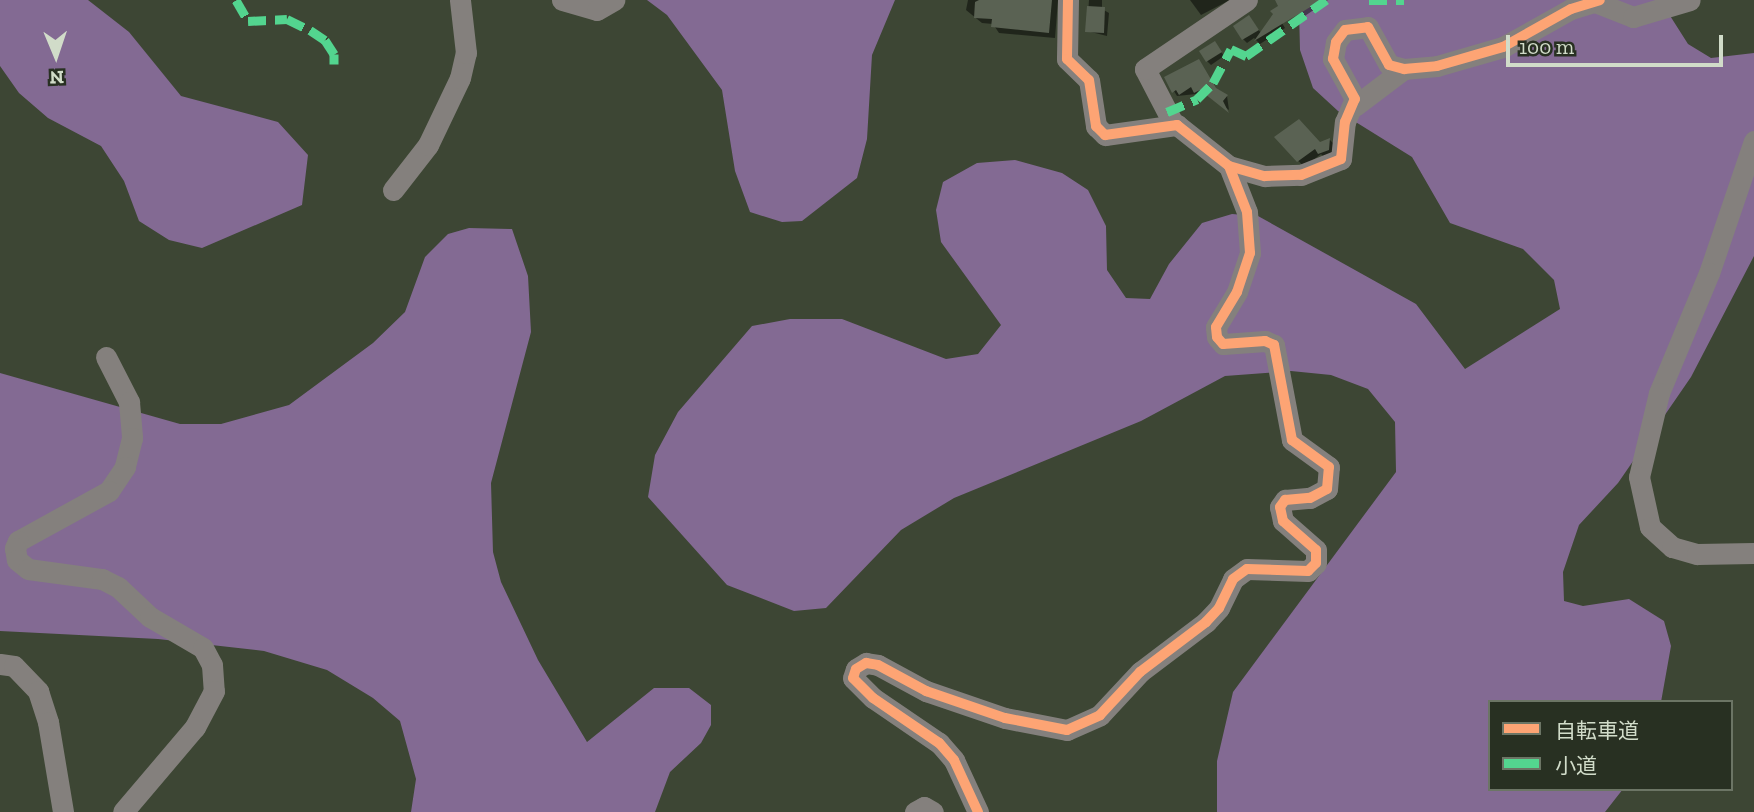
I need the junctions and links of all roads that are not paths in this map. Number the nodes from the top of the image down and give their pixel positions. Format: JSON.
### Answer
{"nodes":[{"id":1,"x":460,"y":0,"type":"edge"},
{"id":2,"x":562,"y":0,"type":"edge"},
{"id":3,"x":614,"y":0,"type":"edge"},
{"id":4,"x":1068,"y":0,"type":"edge"},
{"id":5,"x":1690,"y":0,"type":"edge"},
{"id":6,"x":1597,"y":1,"type":"edge"},
{"id":7,"x":1235,"y":3,"type":"edge"},
{"id":8,"x":1404,"y":69,"type":"junction"},
{"id":9,"x":1355,"y":106,"type":"junction"},
{"id":10,"x":1174,"y":125,"type":"junction"},
{"id":11,"x":1754,"y":141,"type":"edge"},
{"id":12,"x":1229,"y":166,"type":"junction"},
{"id":13,"x":393,"y":190,"type":"dead end"},
{"id":14,"x":106,"y":357,"type":"dead end"},
{"id":15,"x":1754,"y":553,"type":"edge"},
{"id":16,"x":0,"y":664,"type":"edge"},
{"id":17,"x":63,"y":812,"type":"edge"},
{"id":18,"x":123,"y":812,"type":"edge"},
{"id":19,"x":915,"y":812,"type":"edge"},
{"id":20,"x":933,"y":812,"type":"edge"},
{"id":21,"x":978,"y":812,"type":"edge"}],
"edges":[{"from":1,"to":13,"type":"street"},
{"from":2,"to":3,"type":"street"},
{"from":4,"to":10,"type":"street"},
{"from":5,"to":6,"type":"street"},
{"from":6,"to":8,"type":"street"},
{"from":7,"to":10,"type":"street"},
{"from":8,"to":9,"type":"street"},
{"from":8,"to":9,"type":"street"},
{"from":9,"to":12,"type":"street"},
{"from":10,"to":12,"type":"street"},
{"from":11,"to":15,"type":"street"},
{"from":12,"to":21,"type":"street"},
{"from":14,"to":18,"type":"street"},
{"from":16,"to":17,"type":"street"},
{"from":19,"to":20,"type":"street"}]}
